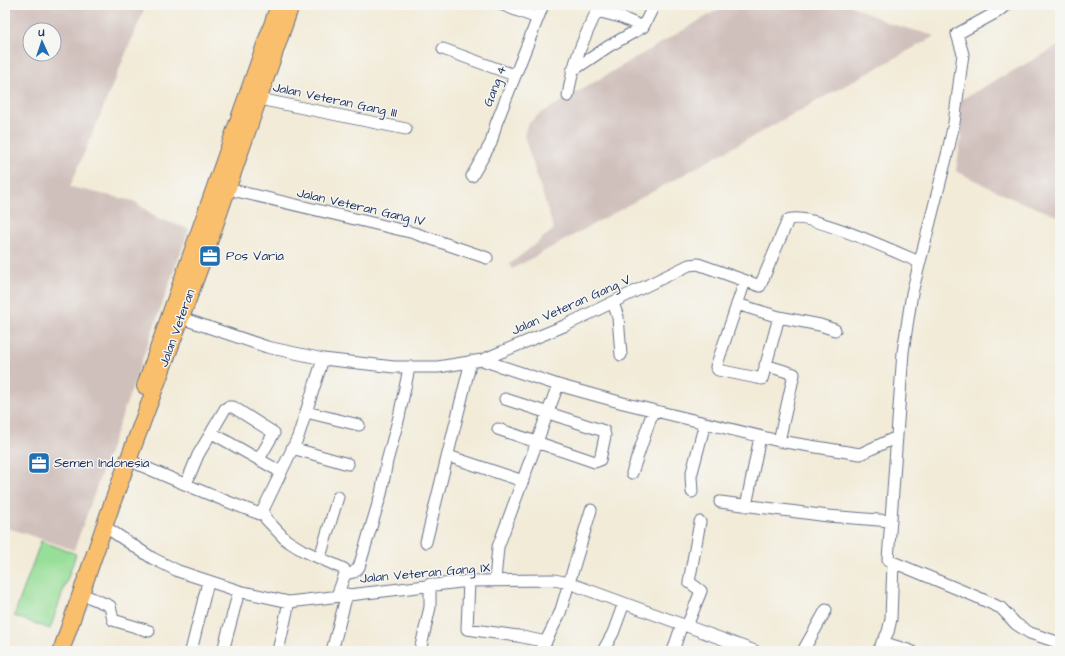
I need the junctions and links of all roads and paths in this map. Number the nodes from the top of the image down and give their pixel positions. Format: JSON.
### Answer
{"nodes":[{"id":1,"x":278,"y":5,"type":"edge"},
{"id":2,"x":291,"y":5,"type":"edge"},
{"id":3,"x":503,"y":5,"type":"edge"},
{"id":4,"x":542,"y":5,"type":"edge"},
{"id":5,"x":654,"y":5,"type":"edge"},
{"id":6,"x":1006,"y":5,"type":"edge"},
{"id":7,"x":600,"y":7,"type":"edge"},
{"id":8,"x":537,"y":18,"type":"junction"},
{"id":9,"x":643,"y":27,"type":"junction"},
{"id":10,"x":443,"y":49,"type":"dead end"},
{"id":11,"x":572,"y":71,"type":"junction"},
{"id":12,"x":514,"y":75,"type":"junction"},
{"id":13,"x":568,"y":96,"type":"dead end"},
{"id":14,"x":259,"y":99,"type":"junction"},
{"id":15,"x":406,"y":129,"type":"dead end"},
{"id":16,"x":472,"y":176,"type":"dead end"},
{"id":17,"x":228,"y":189,"type":"junction"},
{"id":18,"x":199,"y":253,"type":"junction"},
{"id":19,"x":487,"y":258,"type":"dead end"},
{"id":20,"x":919,"y":262,"type":"junction"},
{"id":21,"x":745,"y":281,"type":"junction"},
{"id":22,"x":183,"y":294,"type":"junction"},
{"id":23,"x":613,"y":303,"type":"junction"},
{"id":24,"x":737,"y":304,"type":"junction"},
{"id":25,"x":181,"y":318,"type":"junction"},
{"id":26,"x":779,"y":318,"type":"junction"},
{"id":27,"x":835,"y":330,"type":"dead end"},
{"id":28,"x":621,"y":355,"type":"dead end"},
{"id":29,"x":323,"y":359,"type":"junction"},
{"id":30,"x":477,"y":360,"type":"junction"},
{"id":31,"x":766,"y":365,"type":"junction"},
{"id":32,"x":409,"y":368,"type":"junction"},
{"id":33,"x":558,"y":385,"type":"junction"},
{"id":34,"x":505,"y":399,"type":"dead end"},
{"id":35,"x":652,"y":410,"type":"junction"},
{"id":36,"x":306,"y":412,"type":"junction"},
{"id":37,"x":548,"y":413,"type":"junction"},
{"id":38,"x":705,"y":423,"type":"junction"},
{"id":39,"x":359,"y":425,"type":"dead end"},
{"id":40,"x":498,"y":429,"type":"dead end"},
{"id":41,"x":212,"y":433,"type":"junction"},
{"id":42,"x":760,"y":437,"type":"junction"},
{"id":43,"x":897,"y":437,"type":"junction"},
{"id":44,"x":779,"y":441,"type":"junction"},
{"id":45,"x":537,"y":442,"type":"junction"},
{"id":46,"x":292,"y":448,"type":"junction"},
{"id":47,"x":448,"y":456,"type":"junction"},
{"id":48,"x":259,"y":459,"type":"junction"},
{"id":49,"x":128,"y":460,"type":"junction"},
{"id":50,"x":348,"y":464,"type":"dead end"},
{"id":51,"x":281,"y":472,"type":"junction"},
{"id":52,"x":632,"y":473,"type":"dead end"},
{"id":53,"x":523,"y":481,"type":"junction"},
{"id":54,"x":186,"y":484,"type":"junction"},
{"id":55,"x":692,"y":492,"type":"dead end"},
{"id":56,"x":338,"y":497,"type":"dead end"},
{"id":57,"x":720,"y":502,"type":"dead end"},
{"id":58,"x":746,"y":506,"type":"junction"},
{"id":59,"x":591,"y":510,"type":"dead end"},
{"id":60,"x":263,"y":515,"type":"junction"},
{"id":61,"x":891,"y":520,"type":"junction"},
{"id":62,"x":700,"y":522,"type":"dead end"},
{"id":63,"x":104,"y":526,"type":"junction"},
{"id":64,"x":426,"y":542,"type":"dead end"},
{"id":65,"x":320,"y":557,"type":"junction"},
{"id":66,"x":893,"y":562,"type":"junction"},
{"id":67,"x":345,"y":574,"type":"junction"},
{"id":68,"x":495,"y":580,"type":"junction"},
{"id":69,"x":469,"y":581,"type":"junction"},
{"id":70,"x":208,"y":582,"type":"junction"},
{"id":71,"x":569,"y":583,"type":"junction"},
{"id":72,"x":430,"y":584,"type":"junction"},
{"id":73,"x":239,"y":591,"type":"junction"},
{"id":74,"x":80,"y":593,"type":"junction"},
{"id":75,"x":342,"y":595,"type":"junction"},
{"id":76,"x":289,"y":602,"type":"junction"},
{"id":77,"x":624,"y":603,"type":"junction"},
{"id":78,"x":826,"y":610,"type":"dead end"},
{"id":79,"x":685,"y":625,"type":"junction"},
{"id":80,"x":149,"y":631,"type":"dead end"},
{"id":81,"x":1060,"y":643,"type":"edge"},
{"id":82,"x":880,"y":646,"type":"edge"},
{"id":83,"x":543,"y":647,"type":"edge"},
{"id":84,"x":51,"y":651,"type":"edge"},
{"id":85,"x":61,"y":651,"type":"edge"},
{"id":86,"x":192,"y":651,"type":"edge"},
{"id":87,"x":223,"y":651,"type":"edge"},
{"id":88,"x":278,"y":651,"type":"edge"},
{"id":89,"x":332,"y":651,"type":"edge"},
{"id":90,"x":420,"y":651,"type":"edge"},
{"id":91,"x":603,"y":651,"type":"edge"},
{"id":92,"x":672,"y":651,"type":"edge"},
{"id":93,"x":755,"y":651,"type":"edge"},
{"id":94,"x":803,"y":651,"type":"edge"},
{"id":95,"x":911,"y":651,"type":"edge"}],
"edges":[{"from":1,"to":18,"type":"highway","name":"Jalan Veteran"},
{"from":2,"to":14,"type":"highway","name":"Jalan Veteran"},
{"from":3,"to":8,"type":"street"},
{"from":4,"to":8,"type":"street","name":"Gang 4"},
{"from":5,"to":9,"type":"street"},
{"from":6,"to":20,"type":"street"},
{"from":7,"to":9,"type":"street"},
{"from":7,"to":11,"type":"street"},
{"from":8,"to":12,"type":"street","name":"Gang 4"},
{"from":9,"to":11,"type":"street"},
{"from":10,"to":12,"type":"street"},
{"from":11,"to":13,"type":"street"},
{"from":12,"to":16,"type":"street","name":"Gang 4"},
{"from":14,"to":15,"type":"street","name":"Jalan Veteran Gang III"},
{"from":14,"to":17,"type":"highway","name":"Jalan Veteran"},
{"from":17,"to":18,"type":"highway","name":"Jalan Veteran"},
{"from":17,"to":19,"type":"street","name":"Jalan Veteran Gang IV"},
{"from":18,"to":22,"type":"highway","name":"Jalan Veteran"},
{"from":20,"to":21,"type":"street","name":"Jalan Veteran Gang V"},
{"from":20,"to":43,"type":"street"},
{"from":21,"to":23,"type":"street","name":"Jalan Veteran Gang V"},
{"from":21,"to":24,"type":"street"},
{"from":22,"to":25,"type":"highway","name":"Jalan Veteran"},
{"from":22,"to":84,"type":"highway","name":"Jalan Veteran"},
{"from":23,"to":28,"type":"street"},
{"from":23,"to":30,"type":"street","name":"Jalan Veteran Gang V"},
{"from":24,"to":26,"type":"street"},
{"from":24,"to":31,"type":"street"},
{"from":25,"to":29,"type":"street","name":"Jalan Veteran Gang V"},
{"from":25,"to":49,"type":"highway","name":"Jalan Veteran"},
{"from":26,"to":27,"type":"street"},
{"from":26,"to":31,"type":"street"},
{"from":29,"to":32,"type":"street","name":"Jalan Veteran Gang V"},
{"from":29,"to":36,"type":"street"},
{"from":30,"to":32,"type":"street","name":"Jalan Veteran Gang V"},
{"from":30,"to":33,"type":"street"},
{"from":30,"to":47,"type":"street"},
{"from":31,"to":44,"type":"street"},
{"from":32,"to":67,"type":"street"},
{"from":33,"to":35,"type":"street"},
{"from":33,"to":37,"type":"street"},
{"from":34,"to":37,"type":"street"},
{"from":35,"to":38,"type":"street"},
{"from":35,"to":52,"type":"street"},
{"from":36,"to":39,"type":"street"},
{"from":36,"to":46,"type":"street"},
{"from":37,"to":45,"type":"street"},
{"from":37,"to":45,"type":"street"},
{"from":38,"to":42,"type":"street"},
{"from":38,"to":55,"type":"street"},
{"from":40,"to":45,"type":"street"},
{"from":41,"to":48,"type":"street"},
{"from":41,"to":48,"type":"street"},
{"from":41,"to":54,"type":"street"},
{"from":42,"to":44,"type":"street"},
{"from":42,"to":58,"type":"street"},
{"from":43,"to":44,"type":"street"},
{"from":43,"to":61,"type":"street"},
{"from":45,"to":53,"type":"street"},
{"from":46,"to":50,"type":"street"},
{"from":46,"to":51,"type":"street"},
{"from":47,"to":53,"type":"street"},
{"from":47,"to":64,"type":"street"},
{"from":48,"to":51,"type":"street"},
{"from":49,"to":54,"type":"street"},
{"from":49,"to":63,"type":"highway","name":"Jalan Veteran"},
{"from":51,"to":60,"type":"street"},
{"from":53,"to":68,"type":"street"},
{"from":54,"to":60,"type":"street"},
{"from":56,"to":65,"type":"street"},
{"from":57,"to":58,"type":"street"},
{"from":58,"to":61,"type":"street"},
{"from":59,"to":71,"type":"street"},
{"from":60,"to":65,"type":"street"},
{"from":61,"to":66,"type":"street"},
{"from":62,"to":79,"type":"street"},
{"from":63,"to":70,"type":"street","name":"Jalan Veteran Gang IX"},
{"from":63,"to":74,"type":"highway","name":"Jalan Veteran"},
{"from":65,"to":67,"type":"street"},
{"from":66,"to":81,"type":"street"},
{"from":66,"to":82,"type":"street"},
{"from":67,"to":75,"type":"street"},
{"from":68,"to":69,"type":"street","name":"Jalan Veteran Gang IX"},
{"from":68,"to":71,"type":"street","name":"Jalan Veteran Gang IX"},
{"from":69,"to":72,"type":"street","name":"Jalan Veteran Gang IX"},
{"from":69,"to":83,"type":"street"},
{"from":70,"to":73,"type":"street","name":"Jalan Veteran Gang IX"},
{"from":70,"to":86,"type":"street"},
{"from":71,"to":77,"type":"street","name":"Jalan Veteran Gang IX"},
{"from":71,"to":83,"type":"street"},
{"from":72,"to":75,"type":"street","name":"Jalan Veteran Gang IX"},
{"from":72,"to":90,"type":"street"},
{"from":73,"to":76,"type":"street","name":"Jalan Veteran Gang IX"},
{"from":73,"to":87,"type":"street"},
{"from":74,"to":80,"type":"street"},
{"from":74,"to":85,"type":"highway","name":"Jalan Veteran"},
{"from":75,"to":76,"type":"street","name":"Jalan Veteran Gang IX"},
{"from":75,"to":89,"type":"street"},
{"from":76,"to":88,"type":"street"},
{"from":77,"to":79,"type":"street","name":"Jalan Veteran Gang IX"},
{"from":77,"to":91,"type":"street"},
{"from":78,"to":94,"type":"street"},
{"from":79,"to":92,"type":"street"},
{"from":79,"to":93,"type":"street","name":"Jalan Veteran Gang IX"},
{"from":82,"to":95,"type":"street"}]}
